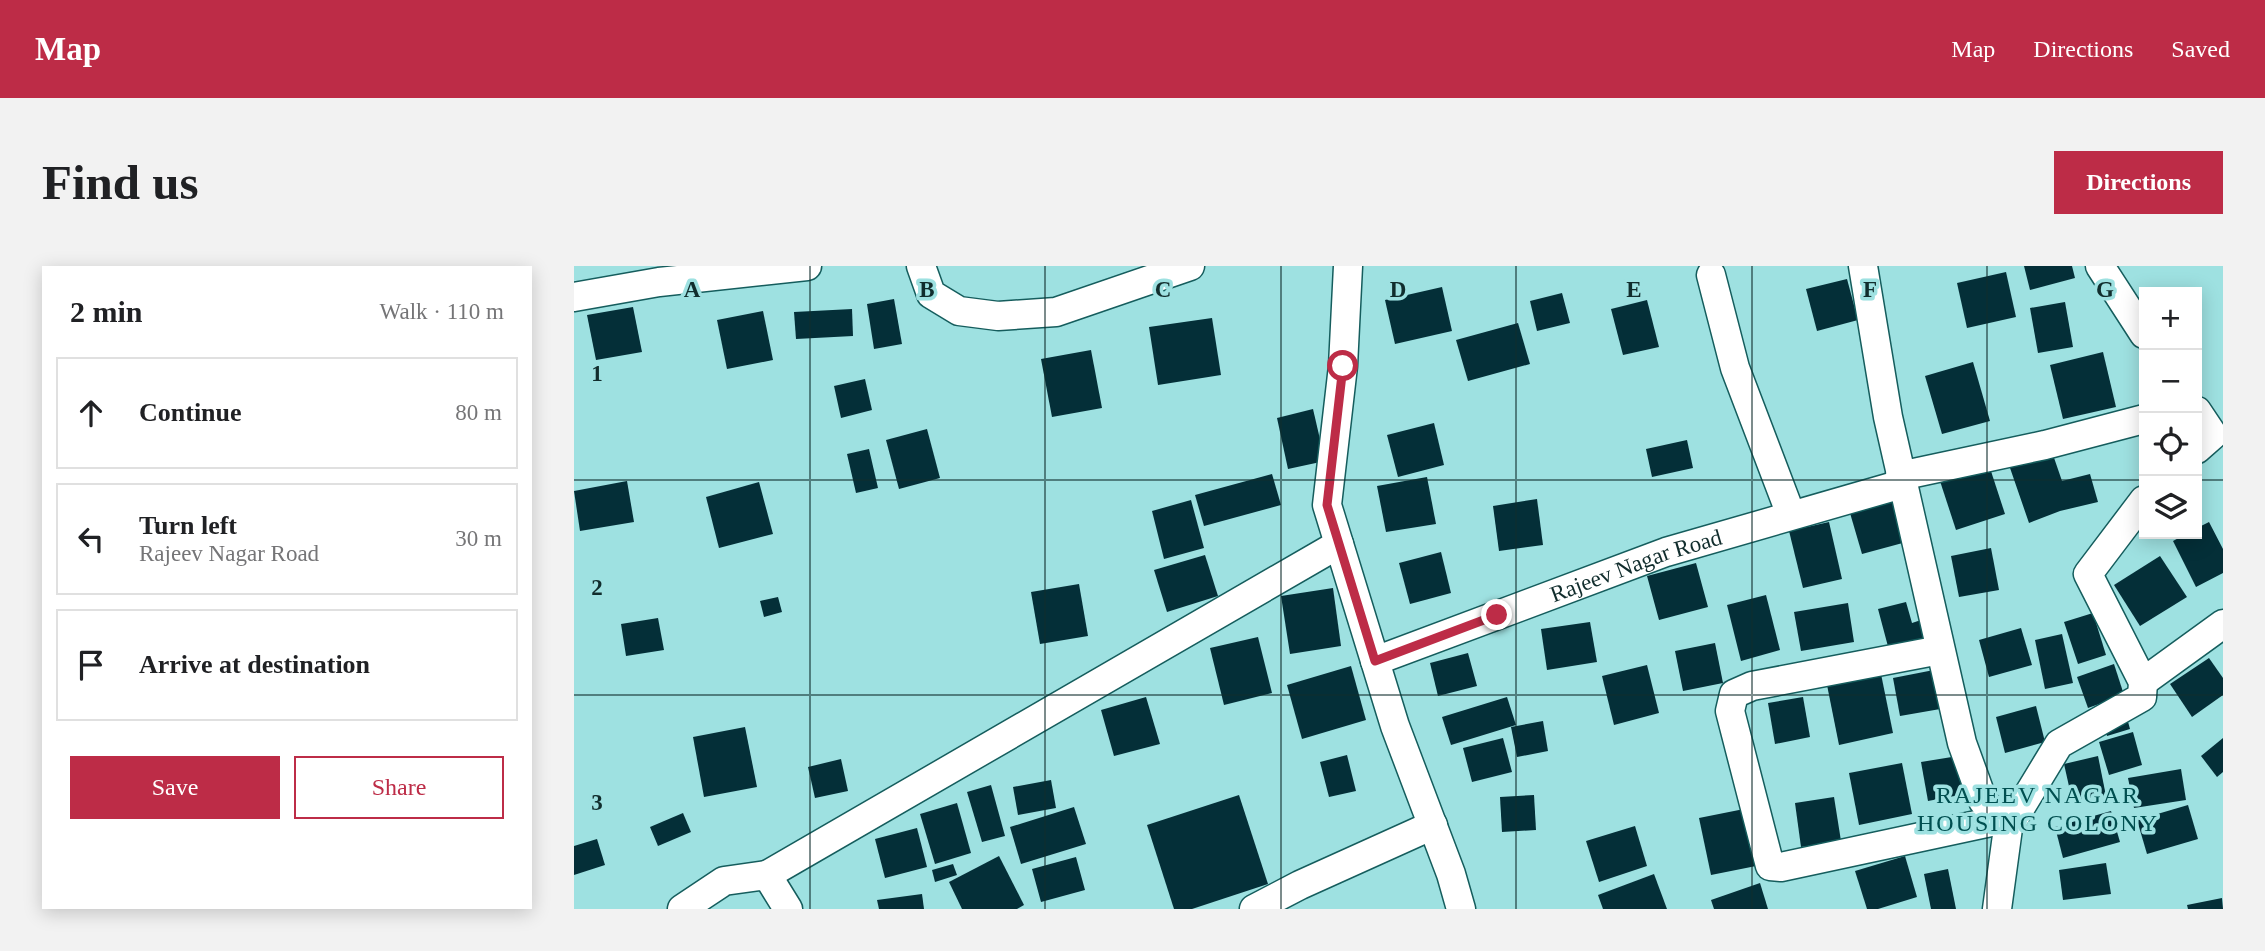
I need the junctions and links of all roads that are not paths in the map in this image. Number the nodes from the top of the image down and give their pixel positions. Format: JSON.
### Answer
{"nodes":[{"id":1,"x":807,"y":266,"type":"edge"},
{"id":2,"x":921,"y":266,"type":"edge"},
{"id":3,"x":1190,"y":266,"type":"edge"},
{"id":4,"x":1348,"y":266,"type":"edge"},
{"id":5,"x":1863,"y":266,"type":"edge"},
{"id":6,"x":2100,"y":266,"type":"edge"},
{"id":7,"x":1710,"y":275,"type":"dead end"},
{"id":8,"x":574,"y":297,"type":"edge"},
{"id":9,"x":2139,"y":326,"type":"edge"},
{"id":10,"x":2198,"y":413,"type":"edge"},
{"id":11,"x":2139,"y":420,"type":"edge"},
{"id":12,"x":2211,"y":438,"type":"edge"},
{"id":13,"x":1901,"y":480,"type":"junction"},
{"id":14,"x":2139,"y":507,"type":"edge"},
{"id":15,"x":1791,"y":515,"type":"junction"},
{"id":16,"x":1339,"y":544,"type":"junction"},
{"id":17,"x":2223,"y":624,"type":"edge"},
{"id":18,"x":1940,"y":650,"type":"junction"},
{"id":19,"x":1375,"y":661,"type":"junction"},
{"id":20,"x":2143,"y":682,"type":"junction"},
{"id":21,"x":2004,"y":824,"type":"junction"},
{"id":22,"x":1433,"y":825,"type":"junction"},
{"id":23,"x":767,"y":875,"type":"junction"},
{"id":24,"x":682,"y":909,"type":"edge"},
{"id":25,"x":788,"y":909,"type":"edge"},
{"id":26,"x":1254,"y":909,"type":"edge"},
{"id":27,"x":1461,"y":909,"type":"edge"},
{"id":28,"x":1997,"y":909,"type":"edge"}],
"edges":[{"from":1,"to":8,"type":"street"},
{"from":2,"to":3,"type":"street"},
{"from":4,"to":16,"type":"street"},
{"from":5,"to":13,"type":"street"},
{"from":6,"to":9,"type":"street"},
{"from":7,"to":15,"type":"street"},
{"from":10,"to":12,"type":"street"},
{"from":11,"to":13,"type":"street","name":"Rajeev Nagar Road"},
{"from":13,"to":15,"type":"street","name":"Rajeev Nagar Road"},
{"from":13,"to":18,"type":"street"},
{"from":14,"to":20,"type":"street"},
{"from":15,"to":19,"type":"street","name":"Rajeev Nagar Road"},
{"from":16,"to":19,"type":"street"},
{"from":16,"to":23,"type":"street"},
{"from":17,"to":20,"type":"street"},
{"from":18,"to":21,"type":"street"},
{"from":18,"to":21,"type":"street"},
{"from":19,"to":22,"type":"street"},
{"from":20,"to":21,"type":"street"},
{"from":21,"to":28,"type":"street"},
{"from":22,"to":26,"type":"street"},
{"from":22,"to":27,"type":"street"},
{"from":23,"to":24,"type":"street"},
{"from":23,"to":25,"type":"street"}]}
